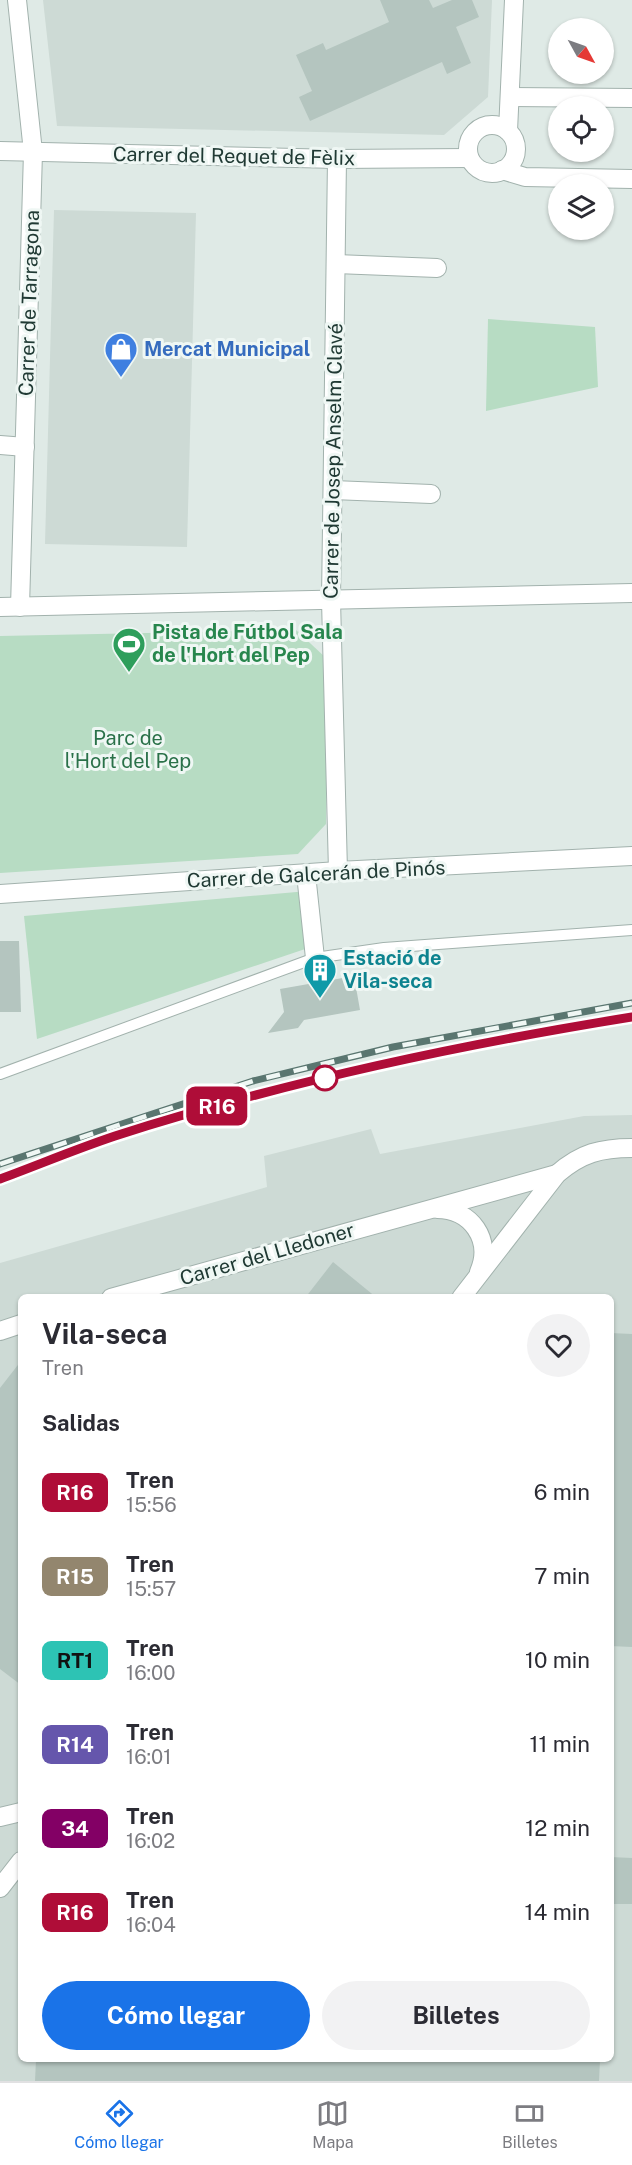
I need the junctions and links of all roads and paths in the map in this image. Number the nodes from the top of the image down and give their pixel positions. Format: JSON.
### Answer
{"nodes":[{"id":1,"x":17,"y":0,"type":"edge"},
{"id":2,"x":514,"y":0,"type":"edge"},
{"id":3,"x":510,"y":97,"type":"junction"},
{"id":4,"x":632,"y":98,"type":"edge"},
{"id":5,"x":508,"y":131,"type":"junction"},
{"id":6,"x":0,"y":151,"type":"edge"},
{"id":7,"x":33,"y":152,"type":"junction"},
{"id":8,"x":469,"y":158,"type":"junction"},
{"id":9,"x":337,"y":159,"type":"junction"},
{"id":10,"x":502,"y":170,"type":"junction"},
{"id":11,"x":632,"y":179,"type":"edge"},
{"id":12,"x":336,"y":264,"type":"junction"},
{"id":13,"x":437,"y":268,"type":"dead end"},
{"id":14,"x":0,"y":445,"type":"edge"},
{"id":15,"x":25,"y":447,"type":"junction"},
{"id":16,"x":333,"y":490,"type":"junction"},
{"id":17,"x":431,"y":494,"type":"dead end"},
{"id":18,"x":632,"y":593,"type":"edge"},
{"id":19,"x":331,"y":600,"type":"junction"},
{"id":20,"x":20,"y":607,"type":"junction"},
{"id":21,"x":0,"y":608,"type":"edge"},
{"id":22,"x":632,"y":856,"type":"edge"},
{"id":23,"x":338,"y":871,"type":"junction"},
{"id":24,"x":306,"y":874,"type":"junction"},
{"id":25,"x":0,"y":894,"type":"edge"},
{"id":26,"x":632,"y":930,"type":"edge"},
{"id":27,"x":315,"y":958,"type":"junction"},
{"id":28,"x":0,"y":1074,"type":"edge"},
{"id":29,"x":632,"y":1148,"type":"edge"},
{"id":30,"x":557,"y":1174,"type":"junction"},
{"id":31,"x":423,"y":1210,"type":"junction"},
{"id":32,"x":477,"y":1276,"type":"junction"},
{"id":33,"x":125,"y":1294,"type":"edge"},
{"id":34,"x":464,"y":1294,"type":"edge"},
{"id":35,"x":18,"y":1325,"type":"edge"},
{"id":36,"x":0,"y":1331,"type":"edge"},
{"id":37,"x":18,"y":1813,"type":"edge"},
{"id":38,"x":0,"y":1817,"type":"edge"},
{"id":39,"x":18,"y":1865,"type":"edge"},
{"id":40,"x":0,"y":1888,"type":"edge"}],
"edges":[{"from":1,"to":7,"type":"street","name":"Carrer de Tarragona"},
{"from":2,"to":3,"type":"street"},
{"from":3,"to":4,"type":"street"},
{"from":3,"to":5,"type":"street"},
{"from":5,"to":8,"type":"street"},
{"from":5,"to":10,"type":"street"},
{"from":6,"to":7,"type":"street","name":"Carrer del Requet de Fèlix"},
{"from":7,"to":9,"type":"street","name":"Carrer del Requet de Fèlix"},
{"from":7,"to":15,"type":"street","name":"Carrer de Tarragona"},
{"from":8,"to":9,"type":"street","name":"Carrer del Requet de Fèlix"},
{"from":8,"to":10,"type":"street"},
{"from":9,"to":12,"type":"street","name":"Carrer de Josep Anselm Clavé"},
{"from":10,"to":11,"type":"street"},
{"from":12,"to":13,"type":"street"},
{"from":12,"to":16,"type":"street","name":"Carrer de Josep Anselm Clavé"},
{"from":14,"to":15,"type":"street"},
{"from":15,"to":20,"type":"street","name":"Carrer de Tarragona"},
{"from":16,"to":17,"type":"street"},
{"from":16,"to":19,"type":"street","name":"Carrer de Josep Anselm Clavé"},
{"from":18,"to":19,"type":"street"},
{"from":19,"to":20,"type":"street"},
{"from":19,"to":23,"type":"street","name":"Carrer de Josep Anselm Clavé"},
{"from":20,"to":21,"type":"street"},
{"from":22,"to":23,"type":"street","name":"Carrer de Galcerán de Pinós"},
{"from":23,"to":24,"type":"street","name":"Carrer de Galcerán de Pinós"},
{"from":24,"to":25,"type":"street","name":"Carrer de Galcerán de Pinós"},
{"from":24,"to":27,"type":"street"},
{"from":26,"to":27,"type":"lane"},
{"from":27,"to":28,"type":"lane"},
{"from":29,"to":30,"type":"street"},
{"from":30,"to":31,"type":"street","name":"Carrer del Lledoner"},
{"from":30,"to":32,"type":"street"},
{"from":31,"to":32,"type":"street","name":"Carrer del Lledoner"},
{"from":31,"to":33,"type":"street","name":"Carrer del Lledoner"},
{"from":32,"to":34,"type":"street"},
{"from":35,"to":36,"type":"street"},
{"from":37,"to":38,"type":"street"},
{"from":39,"to":40,"type":"street"}]}
